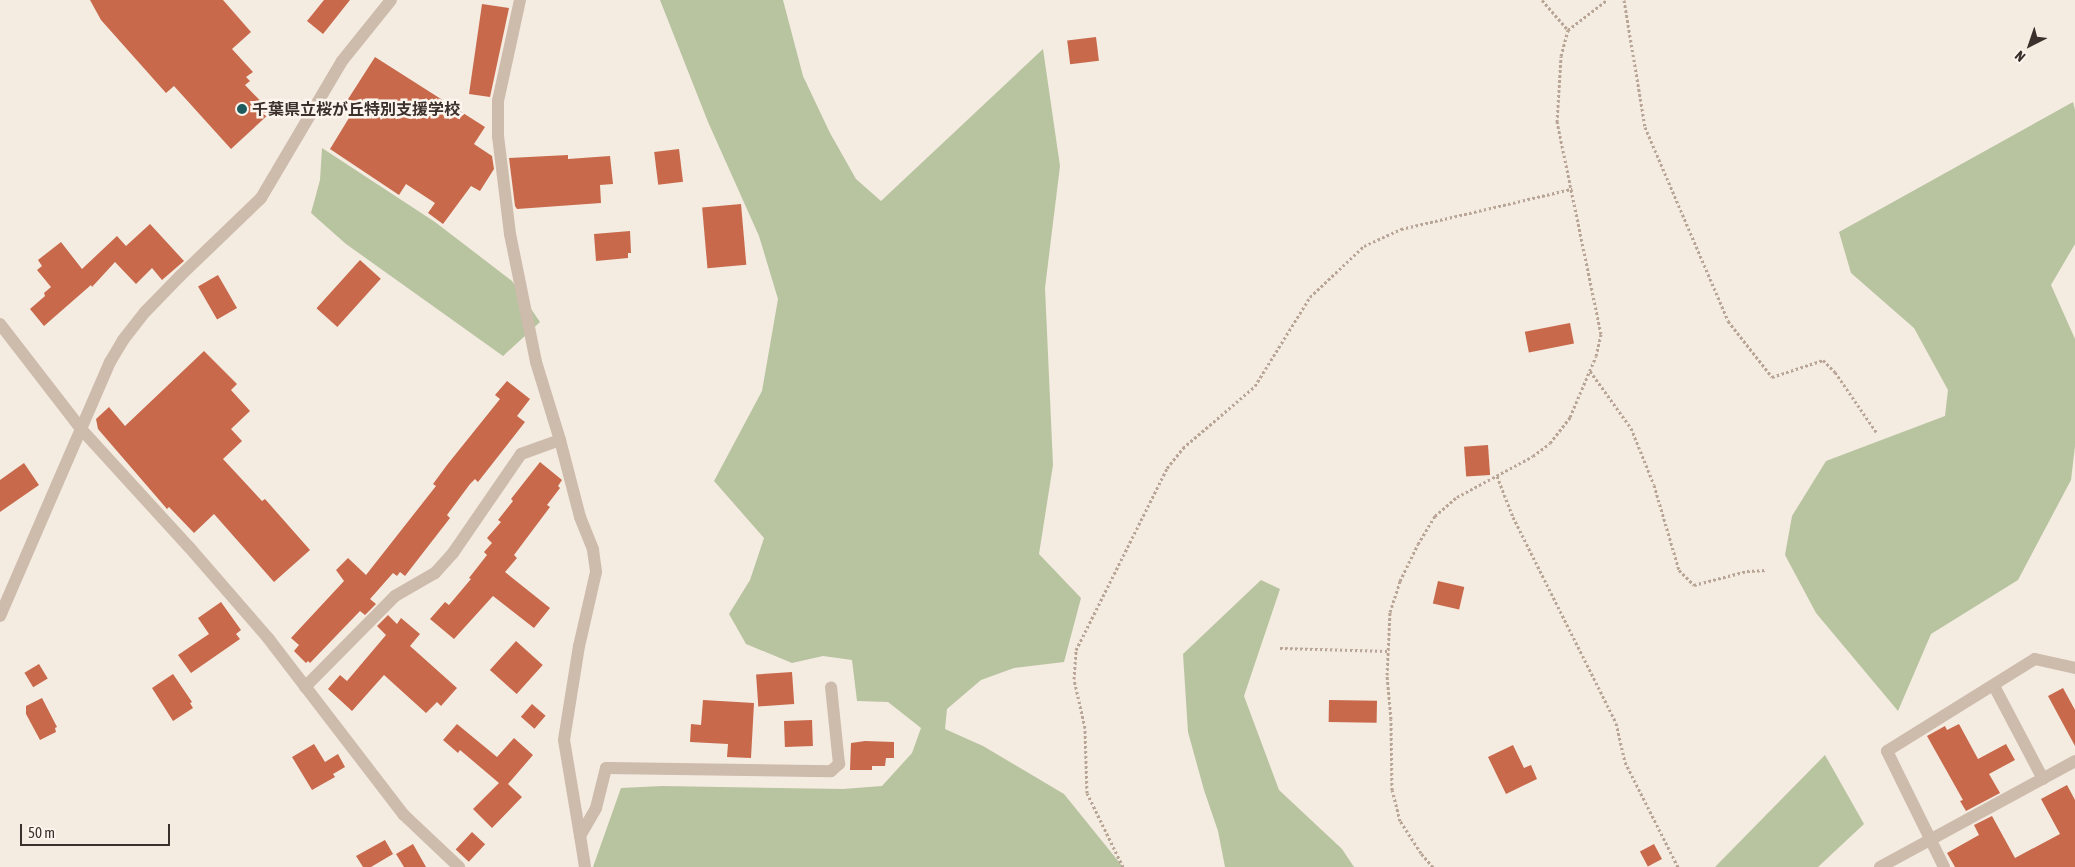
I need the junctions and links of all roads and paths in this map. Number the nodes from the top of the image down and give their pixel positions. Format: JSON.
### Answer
{"nodes":[{"id":1,"x":392,"y":0,"type":"edge"},
{"id":2,"x":520,"y":0,"type":"edge"},
{"id":3,"x":1542,"y":0,"type":"edge"},
{"id":4,"x":1607,"y":0,"type":"edge"},
{"id":5,"x":1624,"y":0,"type":"edge"},
{"id":6,"x":1568,"y":30,"type":"junction"},
{"id":7,"x":1572,"y":190,"type":"junction"},
{"id":8,"x":0,"y":324,"type":"edge"},
{"id":9,"x":1590,"y":370,"type":"junction"},
{"id":10,"x":82,"y":430,"type":"junction"},
{"id":11,"x":1877,"y":433,"type":"dead end"},
{"id":12,"x":560,"y":440,"type":"junction"},
{"id":13,"x":1497,"y":476,"type":"junction"},
{"id":14,"x":1767,"y":570,"type":"dead end"},
{"id":15,"x":0,"y":616,"type":"edge"},
{"id":16,"x":1280,"y":648,"type":"dead end"},
{"id":17,"x":1388,"y":651,"type":"junction"},
{"id":18,"x":2075,"y":668,"type":"edge"},
{"id":19,"x":1994,"y":686,"type":"junction"},
{"id":20,"x":305,"y":687,"type":"junction"},
{"id":21,"x":831,"y":687,"type":"dead end"},
{"id":22,"x":2075,"y":761,"type":"edge"},
{"id":23,"x":2043,"y":779,"type":"junction"},
{"id":24,"x":580,"y":836,"type":"junction"},
{"id":25,"x":1930,"y":840,"type":"junction"},
{"id":26,"x":459,"y":867,"type":"edge"},
{"id":27,"x":585,"y":867,"type":"edge"},
{"id":28,"x":1123,"y":867,"type":"edge"},
{"id":29,"x":1433,"y":867,"type":"edge"},
{"id":30,"x":1678,"y":867,"type":"edge"},
{"id":31,"x":1880,"y":867,"type":"edge"},
{"id":32,"x":1944,"y":867,"type":"edge"}],
"edges":[{"from":1,"to":10,"type":"street"},
{"from":2,"to":12,"type":"street"},
{"from":3,"to":6,"type":"path"},
{"from":4,"to":6,"type":"path"},
{"from":5,"to":11,"type":"path"},
{"from":6,"to":7,"type":"path"},
{"from":7,"to":9,"type":"path"},
{"from":7,"to":28,"type":"path"},
{"from":8,"to":10,"type":"street"},
{"from":9,"to":13,"type":"path"},
{"from":9,"to":14,"type":"path"},
{"from":10,"to":15,"type":"street"},
{"from":10,"to":20,"type":"street"},
{"from":12,"to":20,"type":"street"},
{"from":12,"to":24,"type":"street"},
{"from":13,"to":17,"type":"path"},
{"from":13,"to":30,"type":"path"},
{"from":16,"to":17,"type":"path"},
{"from":17,"to":29,"type":"path"},
{"from":18,"to":19,"type":"street"},
{"from":19,"to":23,"type":"street"},
{"from":19,"to":25,"type":"street"},
{"from":20,"to":26,"type":"street"},
{"from":21,"to":24,"type":"street"},
{"from":22,"to":23,"type":"street"},
{"from":23,"to":25,"type":"street"},
{"from":24,"to":27,"type":"street"},
{"from":25,"to":31,"type":"street"},
{"from":25,"to":32,"type":"street"}]}
